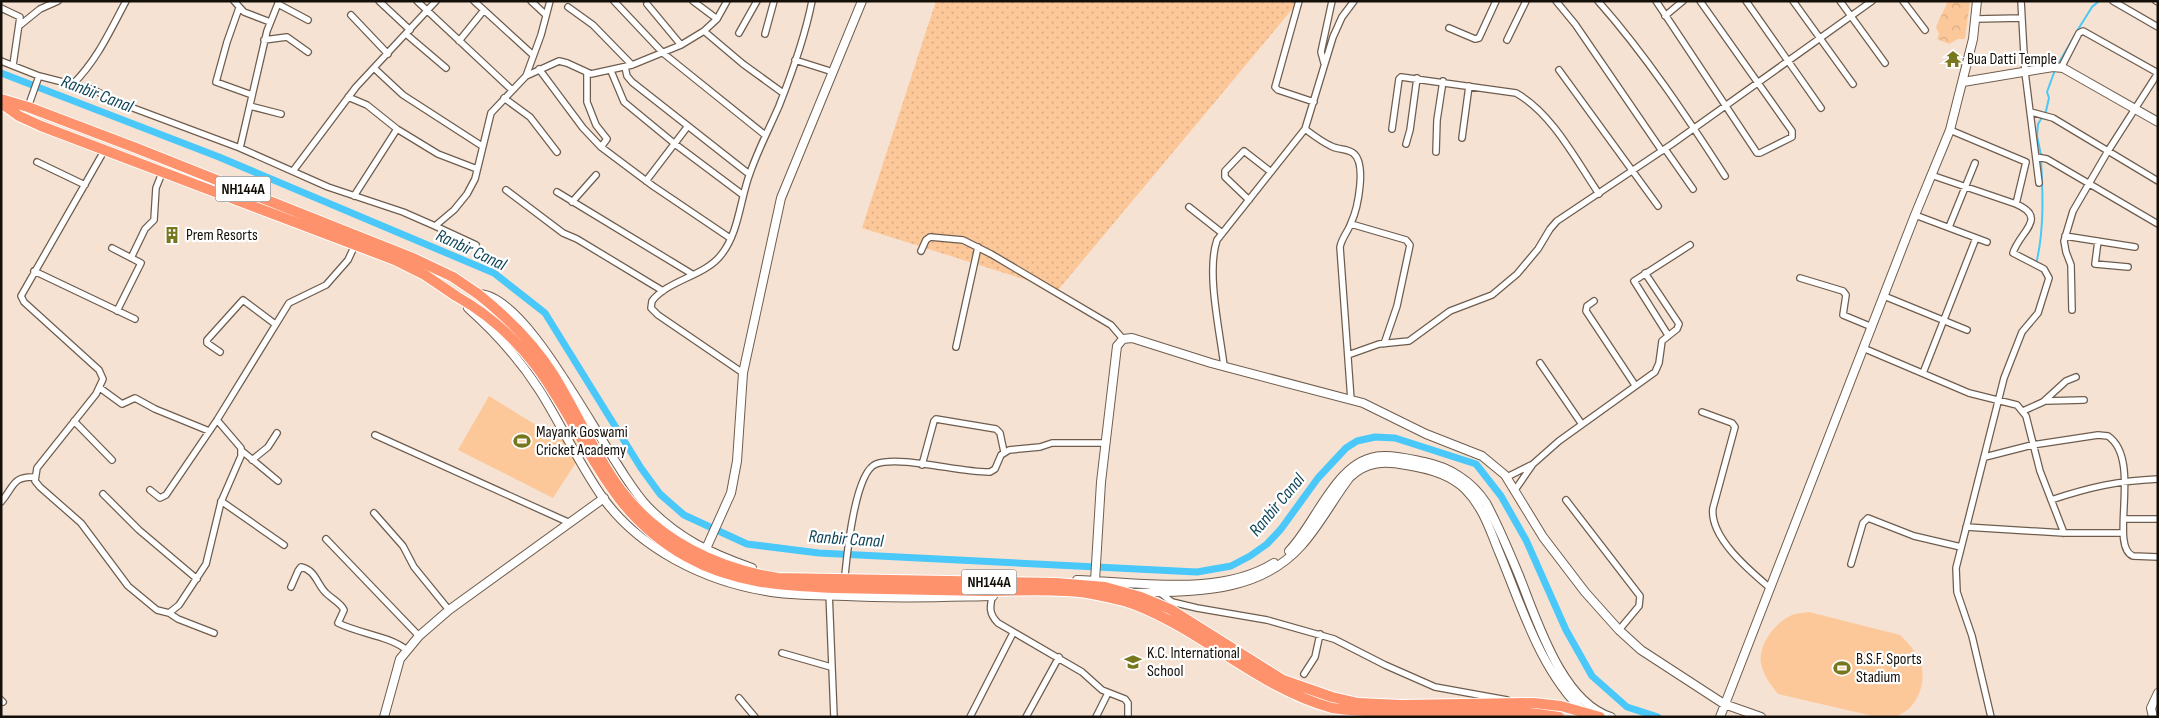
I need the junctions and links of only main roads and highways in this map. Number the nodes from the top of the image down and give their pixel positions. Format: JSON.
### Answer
{"nodes":[{"id":1,"x":1,"y":99,"type":"edge"},
{"id":2,"x":1,"y":103,"type":"edge"},
{"id":3,"x":1606,"y":716,"type":"edge"},
{"id":4,"x":1559,"y":717,"type":"edge"}],
"edges":[{"from":1,"to":3,"type":"highway","number":"NH144A","bridge":true},
{"from":2,"to":4,"type":"highway","number":"NH144A","bridge":true}]}
